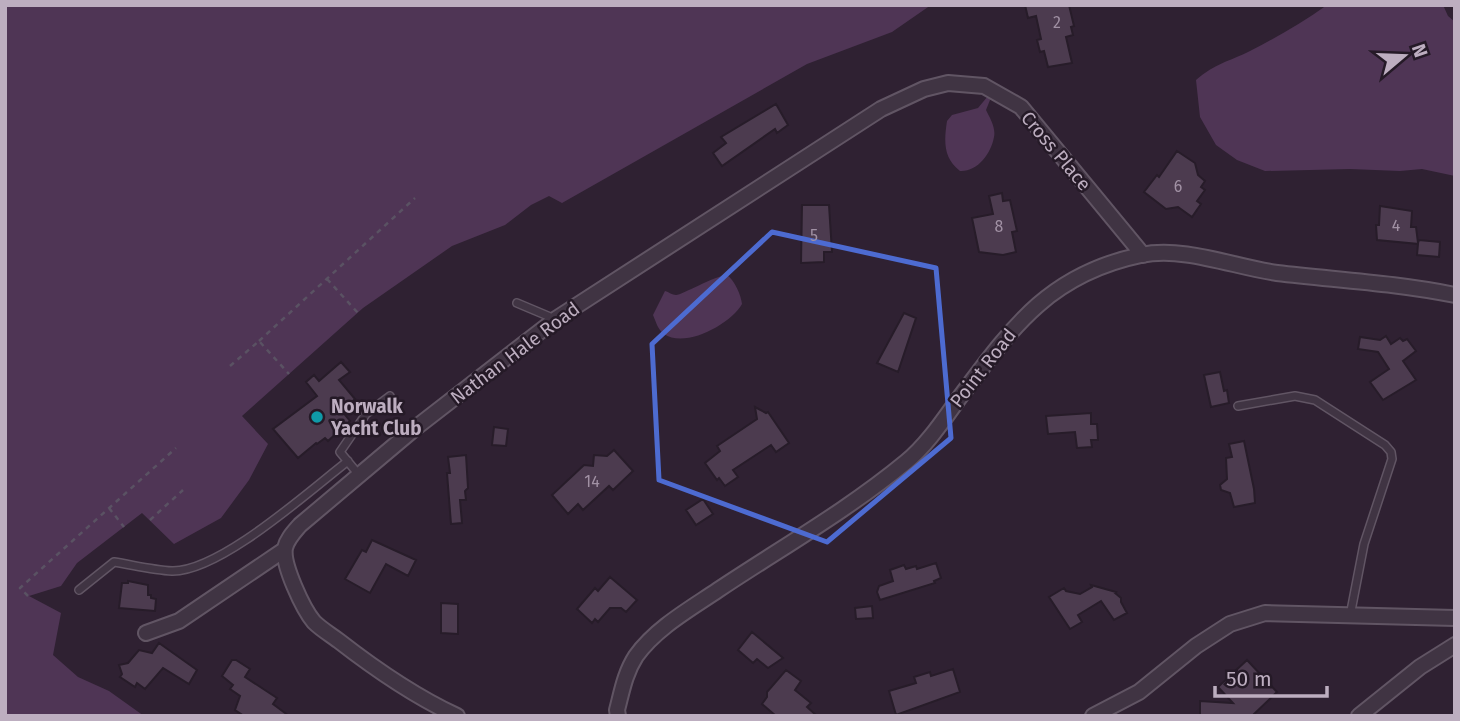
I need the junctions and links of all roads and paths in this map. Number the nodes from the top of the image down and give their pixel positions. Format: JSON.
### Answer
{"nodes":[{"id":1,"x":948,"y":83,"type":"joint"},
{"id":2,"x":415,"y":198,"type":"dead end"},
{"id":3,"x":1143,"y":255,"type":"junction"},
{"id":4,"x":327,"y":279,"type":"junction"},
{"id":5,"x":1455,"y":295,"type":"edge"},
{"id":6,"x":517,"y":303,"type":"dead end"},
{"id":7,"x":358,"y":313,"type":"dead end"},
{"id":8,"x":556,"y":319,"type":"junction"},
{"id":9,"x":259,"y":341,"type":"junction"},
{"id":10,"x":230,"y":366,"type":"dead end"},
{"id":11,"x":289,"y":374,"type":"dead end"},
{"id":12,"x":390,"y":397,"type":"dead end"},
{"id":13,"x":1238,"y":406,"type":"dead end"},
{"id":14,"x":176,"y":448,"type":"dead end"},
{"id":15,"x":348,"y":461,"type":"junction"},
{"id":16,"x":359,"y":475,"type":"junction"},
{"id":17,"x":183,"y":490,"type":"dead end"},
{"id":18,"x":109,"y":508,"type":"junction"},
{"id":19,"x":150,"y":520,"type":"dead end"},
{"id":20,"x":124,"y":527,"type":"dead end"},
{"id":21,"x":284,"y":550,"type":"junction"},
{"id":22,"x":79,"y":590,"type":"dead end"},
{"id":23,"x":28,"y":596,"type":"dead end"},
{"id":24,"x":1350,"y":616,"type":"junction"},
{"id":25,"x":1455,"y":618,"type":"edge"},
{"id":26,"x":146,"y":633,"type":"dead end"},
{"id":27,"x":1455,"y":645,"type":"edge"},
{"id":28,"x":457,"y":716,"type":"edge"},
{"id":29,"x":618,"y":716,"type":"edge"},
{"id":30,"x":1093,"y":716,"type":"edge"},
{"id":31,"x":1359,"y":716,"type":"edge"}],
"edges":[{"from":1,"to":3,"type":"street","name":"Cross Place"},
{"from":1,"to":8,"type":"street","name":"Nathan Hale Road"},
{"from":2,"to":4,"type":"path"},
{"from":3,"to":5,"type":"street","name":"Point Road"},
{"from":3,"to":29,"type":"street","name":"Point Road"},
{"from":4,"to":7,"type":"path"},
{"from":4,"to":9,"type":"path"},
{"from":6,"to":8,"type":"lane"},
{"from":8,"to":16,"type":"street","name":"Nathan Hale Road"},
{"from":9,"to":10,"type":"path"},
{"from":9,"to":11,"type":"path"},
{"from":12,"to":15,"type":"lane"},
{"from":13,"to":24,"type":"lane"},
{"from":14,"to":18,"type":"path"},
{"from":15,"to":16,"type":"lane"},
{"from":15,"to":22,"type":"lane"},
{"from":16,"to":21,"type":"street","name":"Nathan Hale Road"},
{"from":17,"to":19,"type":"path"},
{"from":18,"to":20,"type":"path"},
{"from":18,"to":23,"type":"path"},
{"from":21,"to":26,"type":"street","name":"Nathan Hale Road"},
{"from":21,"to":28,"type":"street"},
{"from":24,"to":25,"type":"street"},
{"from":24,"to":30,"type":"street"},
{"from":27,"to":31,"type":"street"}]}
